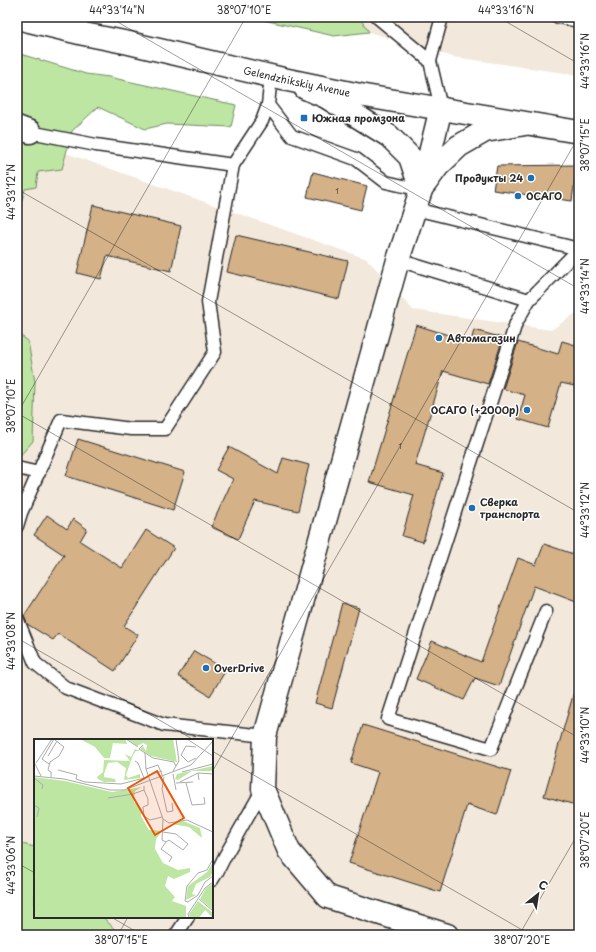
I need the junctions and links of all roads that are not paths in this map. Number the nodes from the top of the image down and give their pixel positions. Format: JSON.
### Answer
{"nodes":[{"id":1,"x":377,"y":17,"type":"edge"},
{"id":2,"x":442,"y":17,"type":"edge"},
{"id":3,"x":558,"y":17,"type":"edge"},
{"id":4,"x":17,"y":18,"type":"edge"},
{"id":5,"x":579,"y":21,"type":"edge"},
{"id":6,"x":430,"y":61,"type":"junction"},
{"id":7,"x":277,"y":77,"type":"junction"},
{"id":8,"x":268,"y":105,"type":"junction"},
{"id":9,"x":441,"y":108,"type":"junction"},
{"id":10,"x":528,"y":123,"type":"junction"},
{"id":11,"x":23,"y":130,"type":"edge"},
{"id":12,"x":579,"y":132,"type":"edge"},
{"id":13,"x":233,"y":165,"type":"junction"},
{"id":14,"x":418,"y":199,"type":"junction"},
{"id":15,"x":579,"y":249,"type":"edge"},
{"id":16,"x":398,"y":260,"type":"junction"},
{"id":17,"x":530,"y":300,"type":"junction"},
{"id":18,"x":17,"y":468,"type":"edge"},
{"id":19,"x":38,"y":473,"type":"junction"},
{"id":20,"x":17,"y":526,"type":"edge"},
{"id":21,"x":546,"y":611,"type":"dead end"},
{"id":22,"x":17,"y":618,"type":"edge"},
{"id":23,"x":265,"y":736,"type":"junction"},
{"id":24,"x":263,"y":789,"type":"junction"},
{"id":25,"x":213,"y":878,"type":"edge"},
{"id":26,"x":187,"y":918,"type":"edge"},
{"id":27,"x":176,"y":935,"type":"edge"},
{"id":28,"x":447,"y":935,"type":"edge"}],
"edges":[{"from":1,"to":6,"type":"lane"},
{"from":2,"to":6,"type":"lane"},
{"from":3,"to":5,"type":"lane"},
{"from":4,"to":7,"type":"street","name":"Gelendzhikskiy Avenue"},
{"from":6,"to":9,"type":"lane"},
{"from":7,"to":8,"type":"lane"},
{"from":7,"to":9,"type":"street","name":"Gelendzhikskiy Avenue"},
{"from":7,"to":14,"type":"street"},
{"from":8,"to":13,"type":"lane"},
{"from":8,"to":14,"type":"lane"},
{"from":9,"to":10,"type":"street","name":"Gelendzhikskiy Avenue"},
{"from":9,"to":14,"type":"street"},
{"from":10,"to":12,"type":"street","name":"Gelendzhikskiy Avenue"},
{"from":10,"to":14,"type":"street"},
{"from":11,"to":13,"type":"lane"},
{"from":13,"to":19,"type":"lane"},
{"from":14,"to":15,"type":"lane"},
{"from":14,"to":16,"type":"street"},
{"from":15,"to":17,"type":"lane"},
{"from":16,"to":17,"type":"lane"},
{"from":16,"to":23,"type":"street"},
{"from":17,"to":21,"type":"lane"},
{"from":18,"to":19,"type":"lane"},
{"from":19,"to":20,"type":"lane"},
{"from":22,"to":23,"type":"lane"},
{"from":23,"to":24,"type":"street"},
{"from":24,"to":25,"type":"lane"},
{"from":24,"to":28,"type":"street"},
{"from":26,"to":27,"type":"lane"}]}
